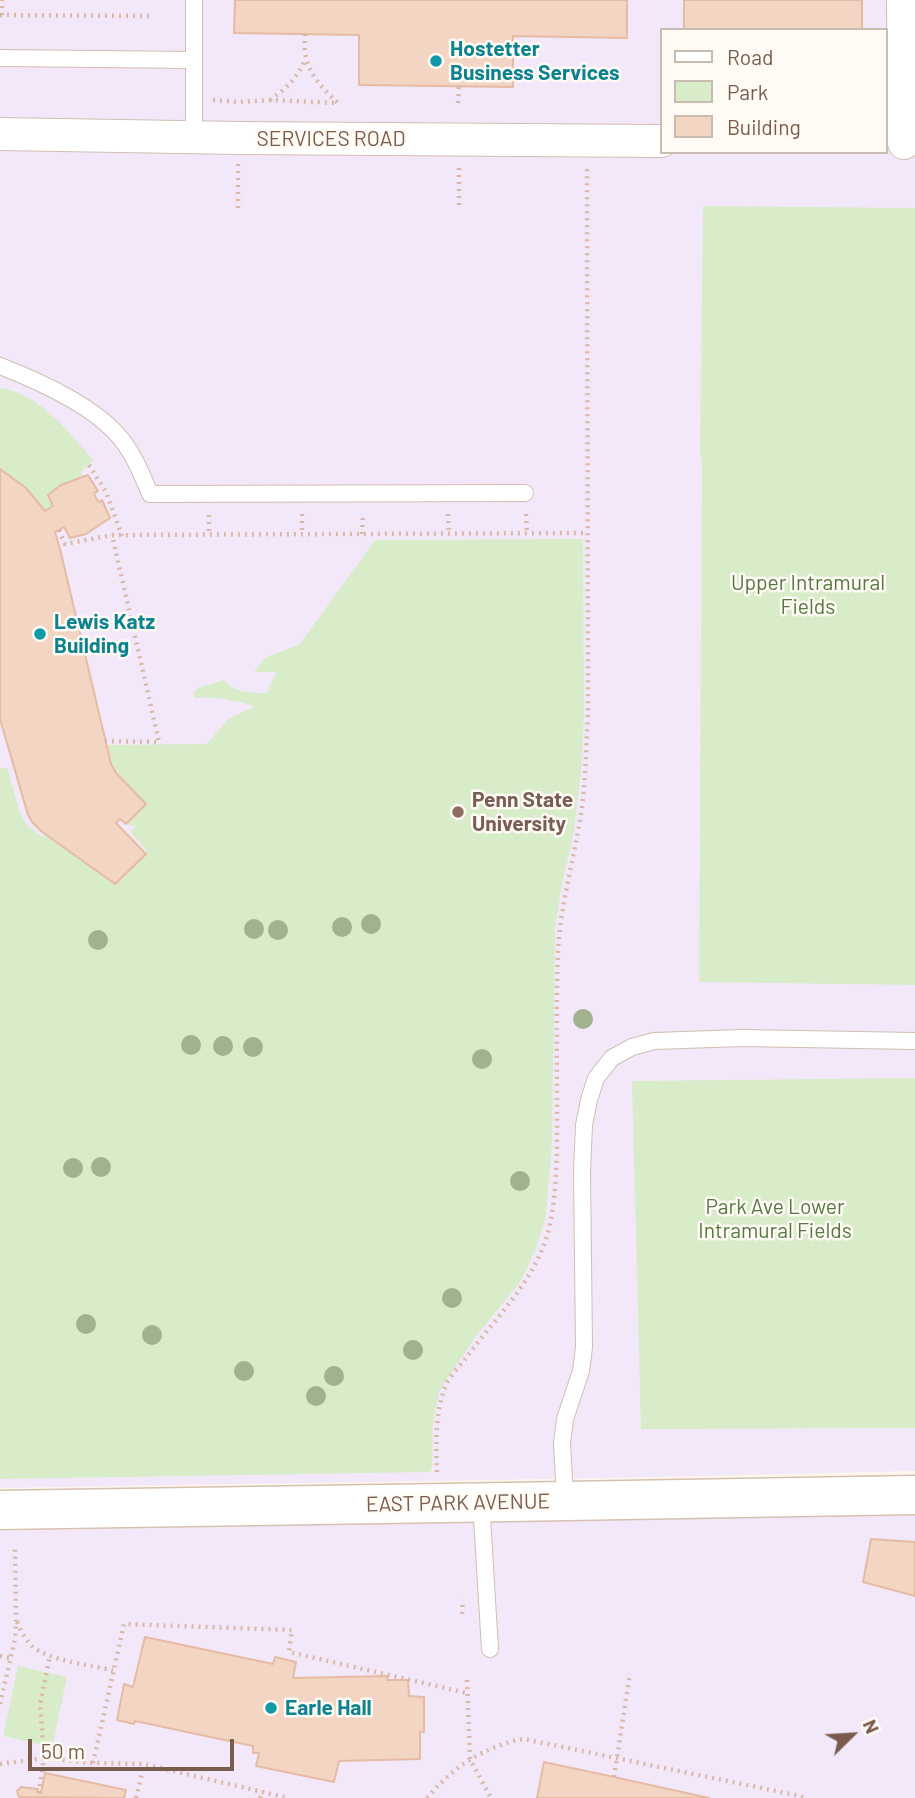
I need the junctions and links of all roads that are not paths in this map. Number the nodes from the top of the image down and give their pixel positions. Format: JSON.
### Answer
{"nodes":[{"id":1,"x":194,"y":0,"type":"edge"},
{"id":2,"x":903,"y":0,"type":"edge"},
{"id":3,"x":0,"y":58,"type":"edge"},
{"id":4,"x":193,"y":60,"type":"junction"},
{"id":5,"x":0,"y":134,"type":"edge"},
{"id":6,"x":194,"y":137,"type":"junction"},
{"id":7,"x":660,"y":141,"type":"edge"},
{"id":8,"x":901,"y":143,"type":"edge"},
{"id":9,"x":0,"y":366,"type":"edge"},
{"id":10,"x":525,"y":493,"type":"dead end"},
{"id":11,"x":915,"y":1041,"type":"edge"},
{"id":12,"x":915,"y":1495,"type":"edge"},
{"id":13,"x":565,"y":1500,"type":"junction"},
{"id":14,"x":481,"y":1502,"type":"junction"},
{"id":15,"x":0,"y":1510,"type":"edge"},
{"id":16,"x":489,"y":1649,"type":"dead end"}],
"edges":[{"from":1,"to":4,"type":"lane"},
{"from":2,"to":8,"type":"street"},
{"from":3,"to":4,"type":"lane"},
{"from":4,"to":6,"type":"lane"},
{"from":5,"to":6,"type":"street","name":"SERVICES ROAD"},
{"from":6,"to":7,"type":"street","name":"SERVICES ROAD"},
{"from":9,"to":10,"type":"lane"},
{"from":11,"to":13,"type":"lane"},
{"from":12,"to":13,"type":"main road","name":"EAST PARK AVENUE"},
{"from":13,"to":14,"type":"main road","name":"EAST PARK AVENUE"},
{"from":14,"to":15,"type":"main road","name":"EAST PARK AVENUE"},
{"from":14,"to":16,"type":"lane"}]}
